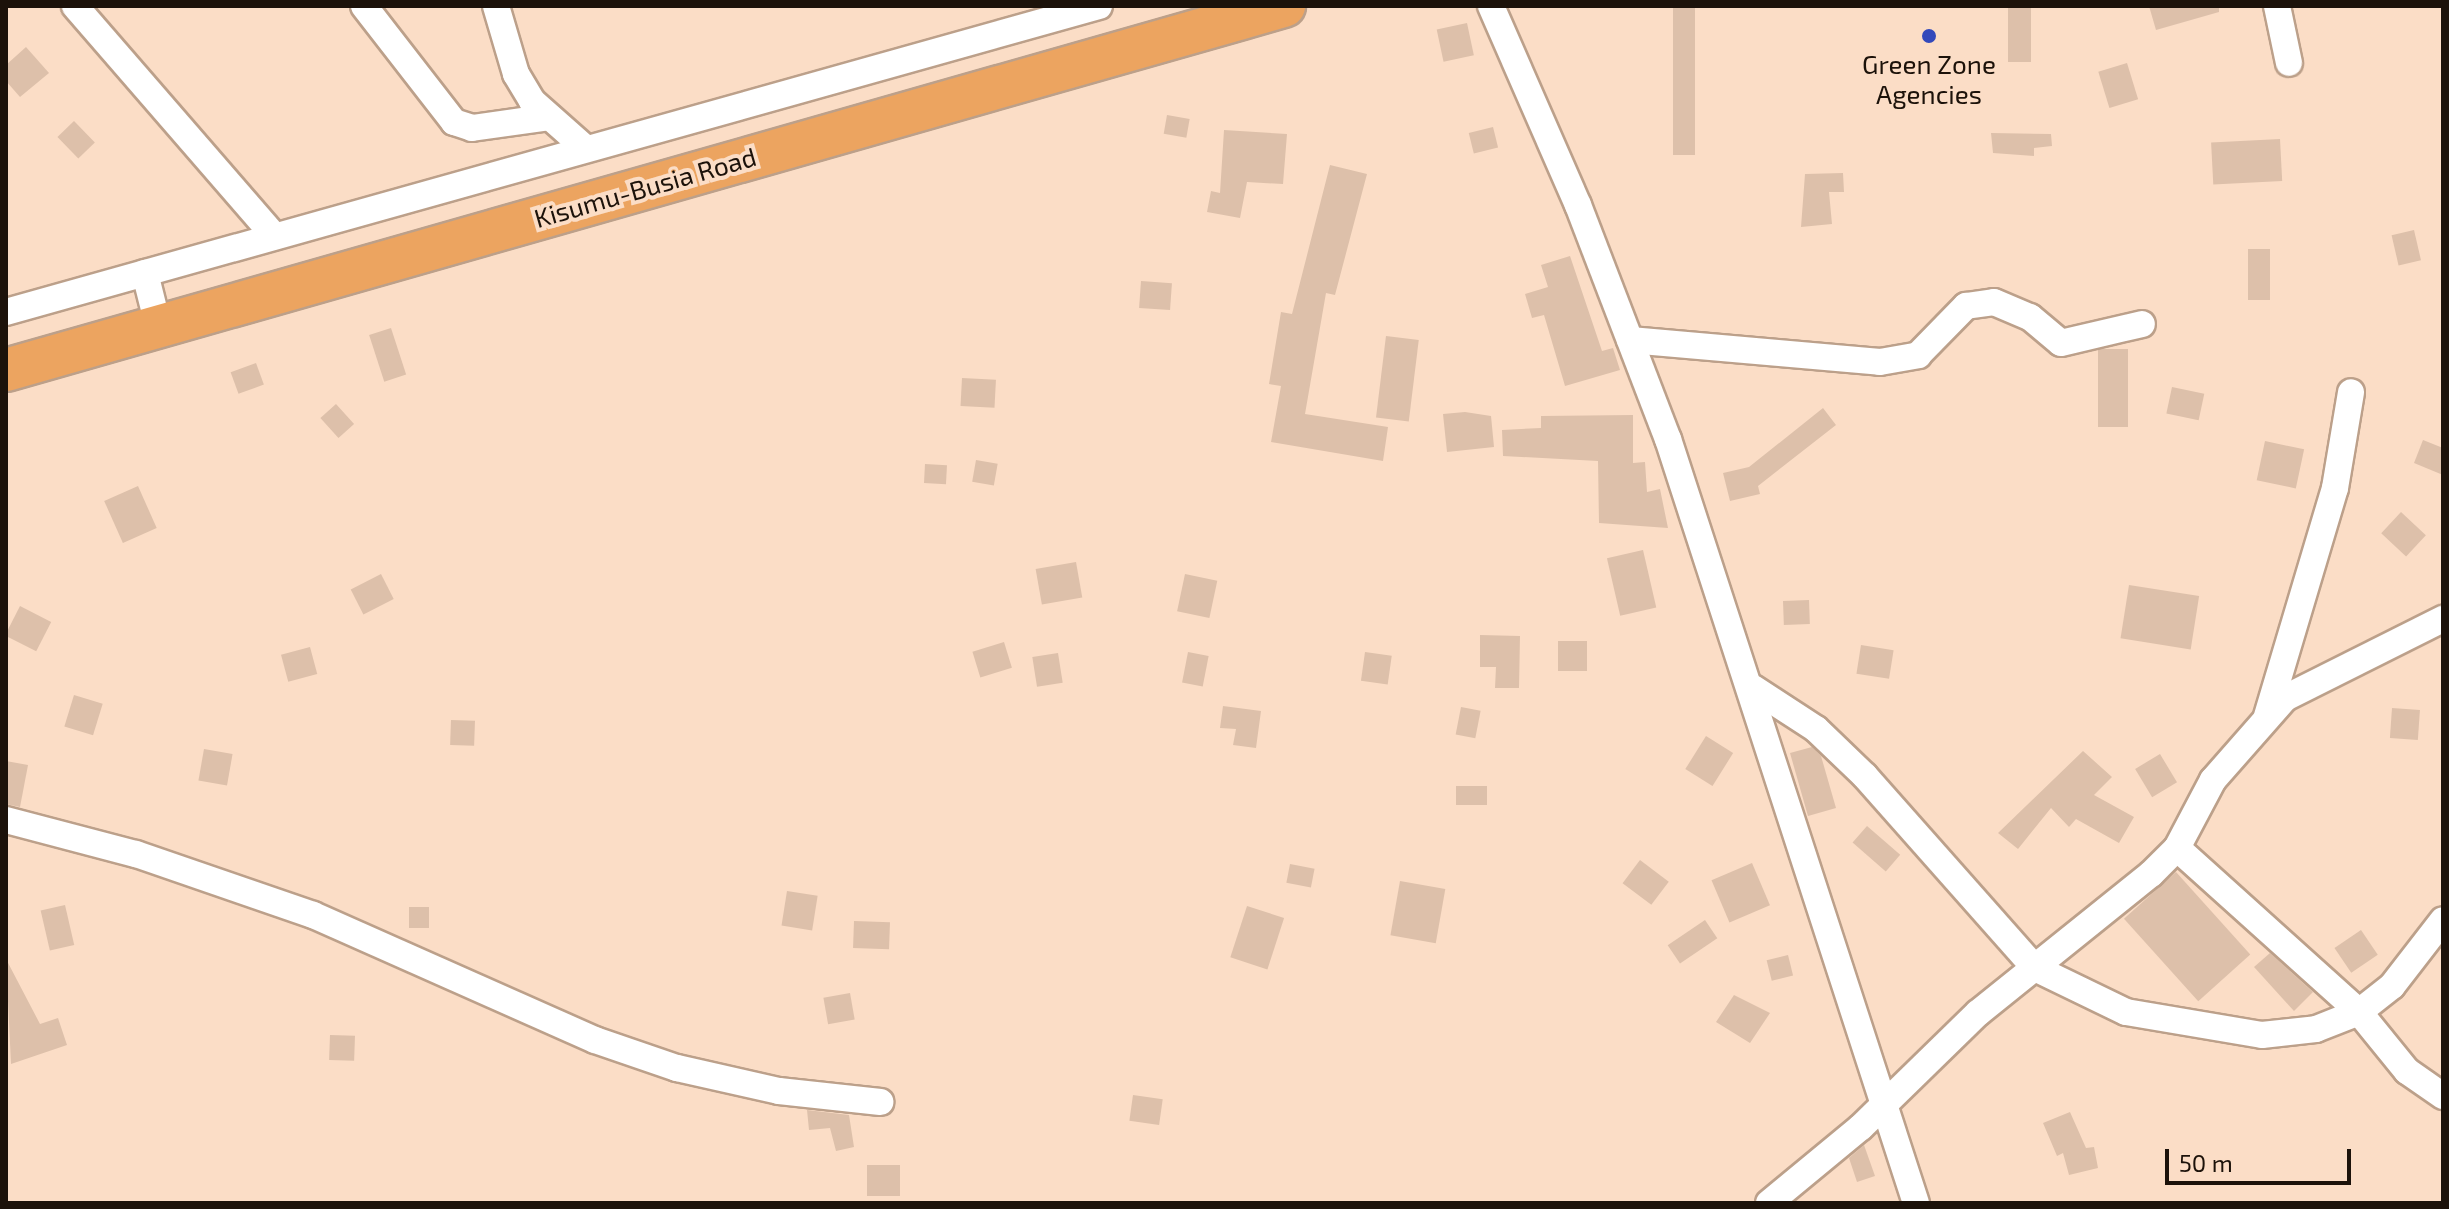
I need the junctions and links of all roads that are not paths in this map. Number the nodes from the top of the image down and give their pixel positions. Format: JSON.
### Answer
{"nodes":[{"id":1,"x":75,"y":6,"type":"edge"},
{"id":2,"x":364,"y":6,"type":"edge"},
{"id":3,"x":496,"y":6,"type":"edge"},
{"id":4,"x":1099,"y":6,"type":"edge"},
{"id":5,"x":1284,"y":6,"type":"edge"},
{"id":6,"x":1491,"y":6,"type":"edge"},
{"id":7,"x":2277,"y":6,"type":"edge"},
{"id":8,"x":2289,"y":63,"type":"dead end"},
{"id":9,"x":549,"y":117,"type":"junction"},
{"id":10,"x":584,"y":147,"type":"junction"},
{"id":11,"x":274,"y":236,"type":"junction"},
{"id":12,"x":145,"y":273,"type":"junction"},
{"id":13,"x":6,"y":312,"type":"edge"},
{"id":14,"x":2142,"y":324,"type":"dead end"},
{"id":15,"x":158,"y":325,"type":"junction"},
{"id":16,"x":1630,"y":340,"type":"junction"},
{"id":17,"x":6,"y":370,"type":"edge"},
{"id":18,"x":2351,"y":392,"type":"dead end"},
{"id":19,"x":2443,"y":619,"type":"edge"},
{"id":20,"x":1753,"y":688,"type":"junction"},
{"id":21,"x":2267,"y":716,"type":"junction"},
{"id":22,"x":6,"y":820,"type":"edge"},
{"id":23,"x":2177,"y":848,"type":"junction"},
{"id":24,"x":2443,"y":920,"type":"edge"},
{"id":25,"x":2035,"y":968,"type":"junction"},
{"id":26,"x":2359,"y":1012,"type":"junction"},
{"id":27,"x":2443,"y":1096,"type":"edge"},
{"id":28,"x":880,"y":1102,"type":"dead end"},
{"id":29,"x":1883,"y":1104,"type":"junction"},
{"id":30,"x":1769,"y":1203,"type":"edge"},
{"id":31,"x":1916,"y":1203,"type":"edge"}],
"edges":[{"from":1,"to":11,"type":"street"},
{"from":2,"to":9,"type":"street"},
{"from":3,"to":9,"type":"street"},
{"from":4,"to":10,"type":"street"},
{"from":5,"to":15,"type":"highway","name":"Kisumu-Busia Road"},
{"from":6,"to":16,"type":"street"},
{"from":7,"to":8,"type":"street"},
{"from":9,"to":10,"type":"street"},
{"from":10,"to":11,"type":"street"},
{"from":11,"to":12,"type":"street"},
{"from":12,"to":13,"type":"street"},
{"from":12,"to":15,"type":"street"},
{"from":14,"to":16,"type":"street"},
{"from":15,"to":17,"type":"highway","name":"Kisumu-Busia Road"},
{"from":16,"to":20,"type":"street"},
{"from":18,"to":21,"type":"street"},
{"from":19,"to":21,"type":"street"},
{"from":20,"to":25,"type":"street"},
{"from":20,"to":29,"type":"street"},
{"from":21,"to":23,"type":"street"},
{"from":22,"to":28,"type":"street"},
{"from":23,"to":25,"type":"street"},
{"from":23,"to":26,"type":"street"},
{"from":24,"to":26,"type":"street"},
{"from":25,"to":26,"type":"street"},
{"from":25,"to":29,"type":"street"},
{"from":26,"to":27,"type":"street"},
{"from":29,"to":30,"type":"street"},
{"from":29,"to":31,"type":"street"}]}
